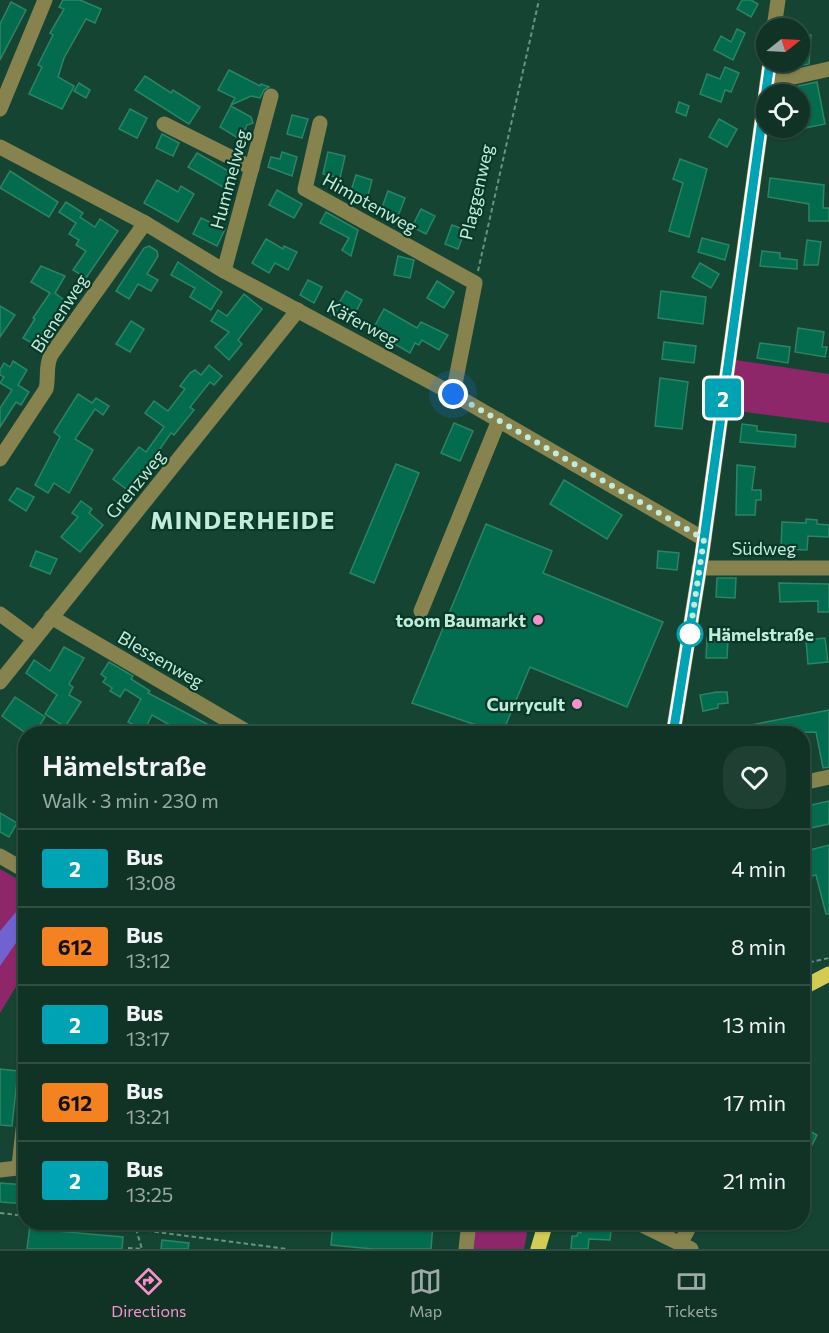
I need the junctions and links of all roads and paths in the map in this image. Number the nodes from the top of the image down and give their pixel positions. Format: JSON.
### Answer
{"nodes":[{"id":1,"x":45,"y":0,"type":"edge"},
{"id":2,"x":539,"y":0,"type":"edge"},
{"id":3,"x":778,"y":0,"type":"edge"},
{"id":4,"x":775,"y":18,"type":"edge"},
{"id":5,"x":829,"y":69,"type":"edge"},
{"id":6,"x":769,"y":72,"type":"edge"},
{"id":7,"x":768,"y":83,"type":"junction"},
{"id":8,"x":271,"y":96,"type":"dead end"},
{"id":9,"x":0,"y":110,"type":"edge"},
{"id":10,"x":320,"y":123,"type":"dead end"},
{"id":11,"x":164,"y":124,"type":"dead end"},
{"id":12,"x":0,"y":147,"type":"edge"},
{"id":13,"x":252,"y":168,"type":"junction"},
{"id":14,"x":145,"y":223,"type":"junction"},
{"id":15,"x":224,"y":271,"type":"junction"},
{"id":16,"x":475,"y":283,"type":"junction"},
{"id":17,"x":298,"y":310,"type":"junction"},
{"id":18,"x":453,"y":394,"type":"junction"},
{"id":19,"x":499,"y":420,"type":"junction"},
{"id":20,"x":0,"y":459,"type":"edge"},
{"id":21,"x":704,"y":539,"type":"junction"},
{"id":22,"x":699,"y":568,"type":"junction"},
{"id":23,"x":829,"y":568,"type":"edge"},
{"id":24,"x":421,"y":611,"type":"dead end"},
{"id":25,"x":0,"y":614,"type":"edge"},
{"id":26,"x":51,"y":617,"type":"junction"},
{"id":27,"x":34,"y":639,"type":"junction"},
{"id":28,"x":0,"y":682,"type":"edge"},
{"id":29,"x":237,"y":726,"type":"edge"},
{"id":30,"x":674,"y":726,"type":"edge"},
{"id":31,"x":829,"y":777,"type":"edge"},
{"id":32,"x":810,"y":781,"type":"edge"},
{"id":33,"x":0,"y":856,"type":"edge"},
{"id":34,"x":18,"y":866,"type":"edge"},
{"id":35,"x":829,"y":958,"type":"edge"},
{"id":36,"x":810,"y":962,"type":"edge"},
{"id":37,"x":829,"y":974,"type":"edge"},
{"id":38,"x":810,"y":983,"type":"edge"},
{"id":39,"x":18,"y":1168,"type":"edge"},
{"id":40,"x":0,"y":1170,"type":"edge"},
{"id":41,"x":0,"y":1213,"type":"edge"},
{"id":42,"x":18,"y":1215,"type":"edge"},
{"id":43,"x":136,"y":1230,"type":"edge"},
{"id":44,"x":143,"y":1230,"type":"edge"},
{"id":45,"x":468,"y":1230,"type":"edge"},
{"id":46,"x":544,"y":1230,"type":"edge"},
{"id":47,"x":652,"y":1230,"type":"edge"},
{"id":48,"x":690,"y":1230,"type":"edge"},
{"id":49,"x":157,"y":1232,"type":"joint"},
{"id":50,"x":686,"y":1247,"type":"edge"},
{"id":51,"x":128,"y":1248,"type":"edge"},
{"id":52,"x":142,"y":1249,"type":"edge"},
{"id":53,"x":287,"y":1249,"type":"edge"},
{"id":54,"x":466,"y":1249,"type":"edge"},
{"id":55,"x":538,"y":1249,"type":"edge"}],
"edges":[{"from":1,"to":9,"type":"street"},
{"from":2,"to":16,"type":"path","name":"Plaggenweg"},
{"from":3,"to":4,"type":"street"},
{"from":5,"to":7,"type":"street"},
{"from":6,"to":7,"type":"street"},
{"from":7,"to":21,"type":"street"},
{"from":8,"to":13,"type":"street","name":"Hummelweg"},
{"from":10,"to":16,"type":"street","name":"Himptenweg"},
{"from":11,"to":13,"type":"street"},
{"from":12,"to":14,"type":"street","name":"Käferweg"},
{"from":13,"to":15,"type":"street","name":"Hummelweg"},
{"from":14,"to":15,"type":"street","name":"Käferweg"},
{"from":14,"to":20,"type":"street","name":"Bienenweg"},
{"from":15,"to":17,"type":"street","name":"Käferweg"},
{"from":16,"to":18,"type":"street"},
{"from":17,"to":18,"type":"street","name":"Käferweg"},
{"from":17,"to":26,"type":"street","name":"Grenzweg"},
{"from":18,"to":19,"type":"street","name":"Käferweg"},
{"from":19,"to":21,"type":"street","name":"Käferweg"},
{"from":19,"to":24,"type":"street"},
{"from":21,"to":22,"type":"street"},
{"from":22,"to":23,"type":"street","name":"Südweg"},
{"from":22,"to":30,"type":"street"},
{"from":25,"to":27,"type":"street"},
{"from":26,"to":27,"type":"street","name":"Grenzweg"},
{"from":26,"to":29,"type":"street","name":"Blessenweg"},
{"from":27,"to":28,"type":"street","name":"Grenzweg"},
{"from":31,"to":32,"type":"street"},
{"from":33,"to":34,"type":"street"},
{"from":35,"to":36,"type":"path"},
{"from":37,"to":38,"type":"main road"},
{"from":39,"to":40,"type":"street"},
{"from":41,"to":42,"type":"path"},
{"from":43,"to":52,"type":"path"},
{"from":44,"to":49,"type":"path"},
{"from":45,"to":54,"type":"street"},
{"from":46,"to":55,"type":"main road"},
{"from":47,"to":50,"type":"street"},
{"from":48,"to":50,"type":"street"},
{"from":49,"to":53,"type":"path"},
{"from":51,"to":52,"type":"path"}]}
